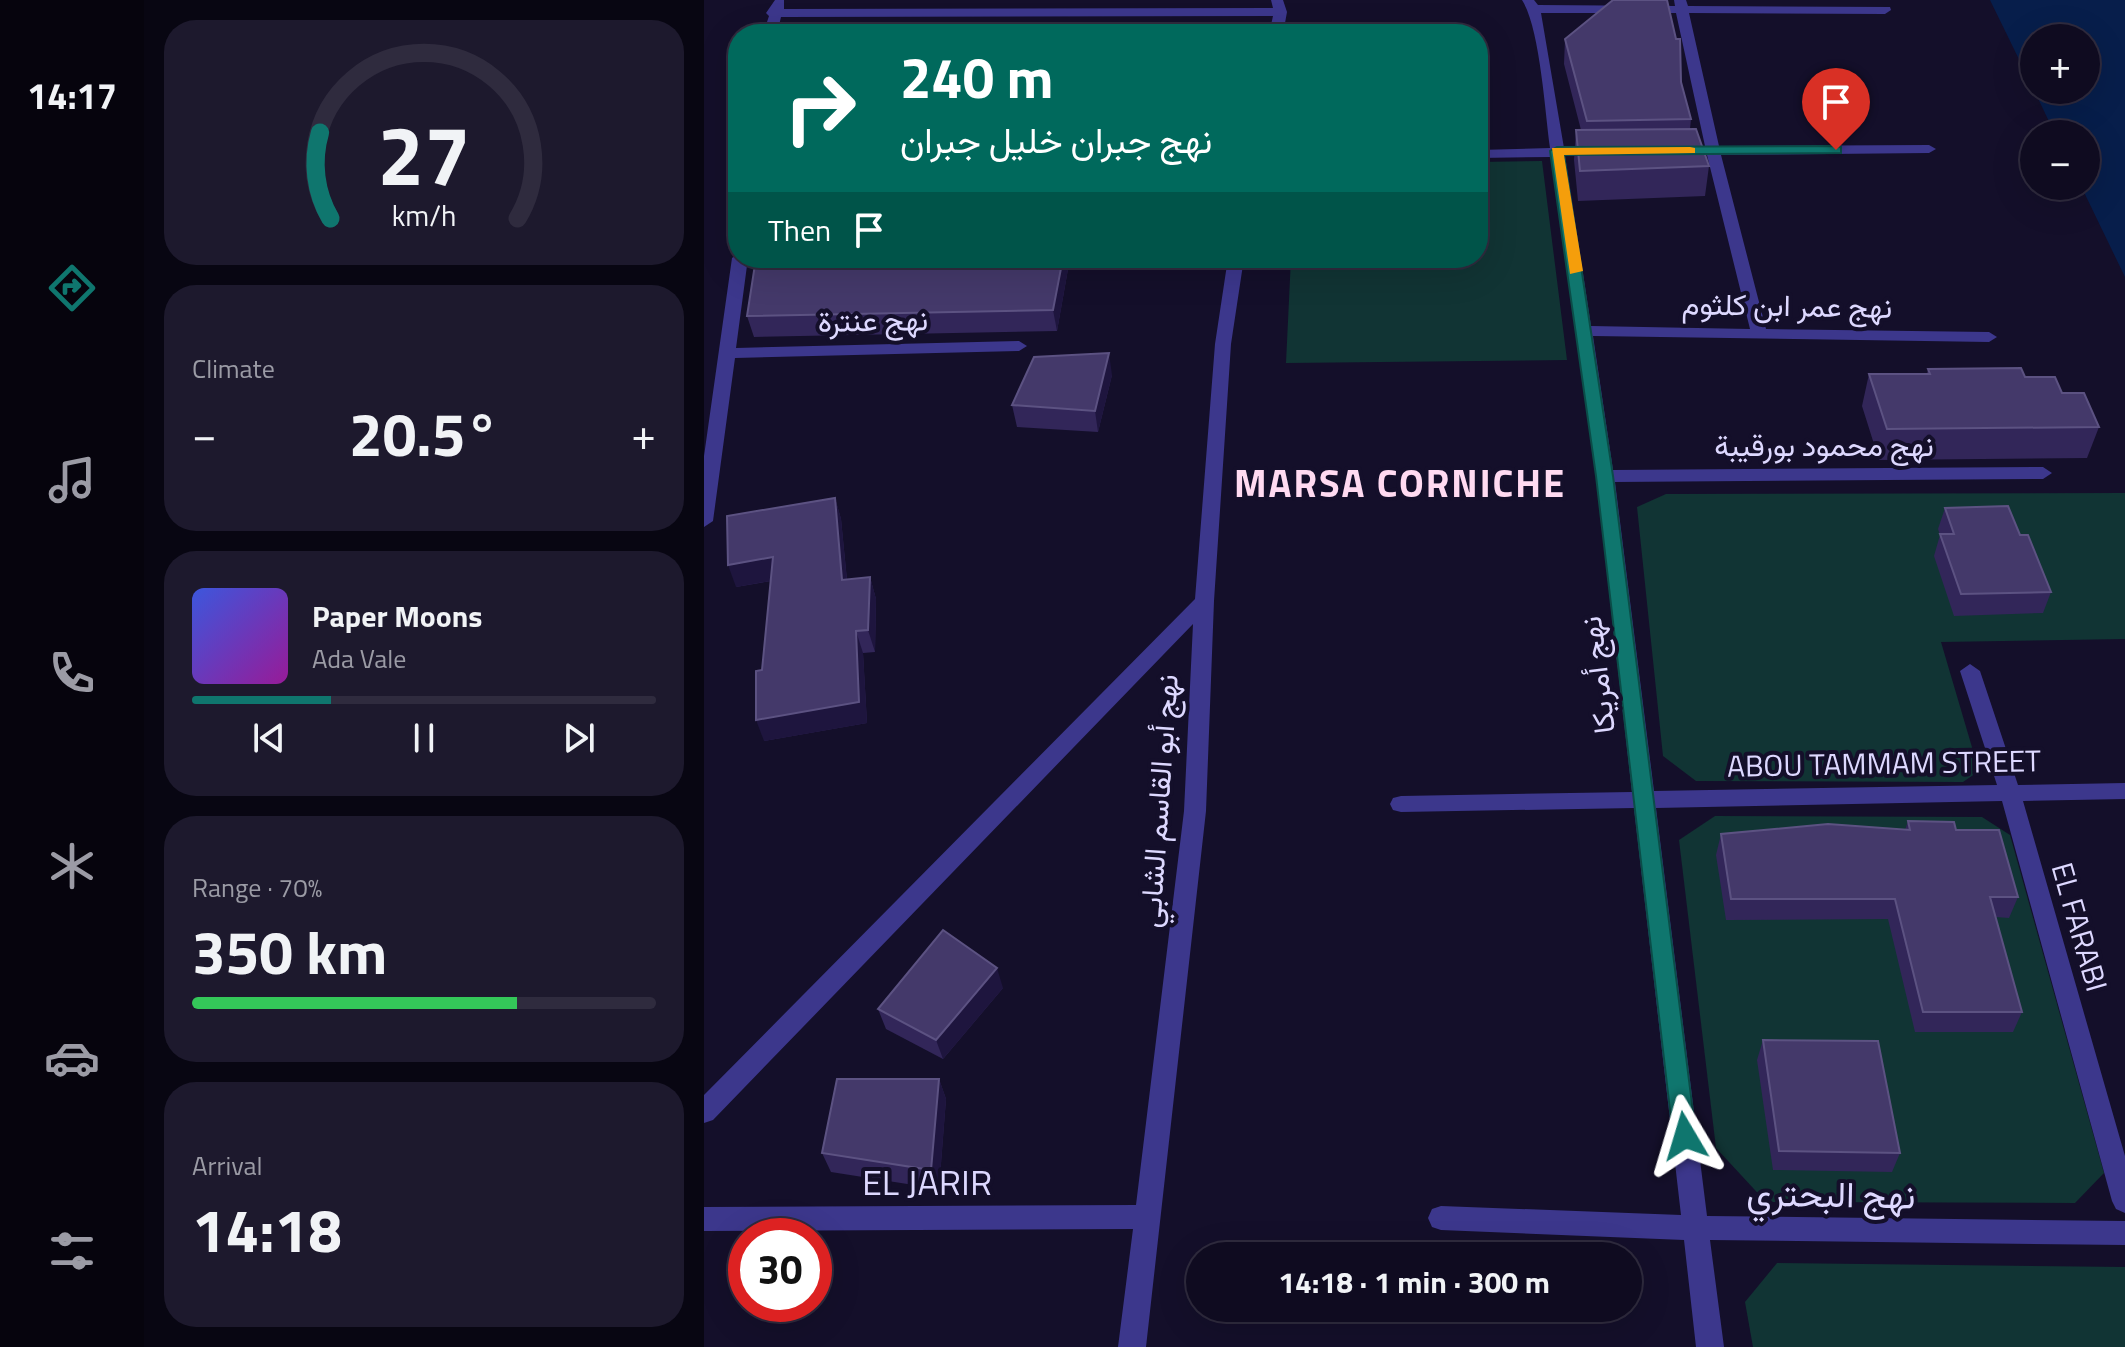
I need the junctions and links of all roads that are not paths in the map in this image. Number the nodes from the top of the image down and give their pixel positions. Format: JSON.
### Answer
{"nodes":[{"id":1,"x":781,"y":0,"type":"edge"},
{"id":2,"x":1681,"y":4,"type":"edge"},
{"id":3,"x":1531,"y":5,"type":"edge"},
{"id":4,"x":1279,"y":6,"type":"edge"},
{"id":5,"x":1885,"y":10,"type":"dead end"},
{"id":6,"x":773,"y":13,"type":"junction"},
{"id":7,"x":771,"y":24,"type":"edge"},
{"id":8,"x":1929,"y":149,"type":"dead end"},
{"id":9,"x":1557,"y":151,"type":"junction"},
{"id":10,"x":1619,"y":151,"type":"edge"},
{"id":11,"x":1666,"y":151,"type":"edge"},
{"id":12,"x":1713,"y":151,"type":"junction"},
{"id":13,"x":1488,"y":154,"type":"edge"},
{"id":14,"x":739,"y":268,"type":"edge"},
{"id":15,"x":1234,"y":268,"type":"edge"},
{"id":16,"x":1585,"y":331,"type":"junction"},
{"id":17,"x":1759,"y":333,"type":"junction"},
{"id":18,"x":1989,"y":337,"type":"dead end"},
{"id":19,"x":1019,"y":346,"type":"dead end"},
{"id":20,"x":729,"y":353,"type":"junction"},
{"id":21,"x":2043,"y":473,"type":"dead end"},
{"id":22,"x":1605,"y":476,"type":"junction"},
{"id":23,"x":704,"y":521,"type":"edge"},
{"id":24,"x":1204,"y":601,"type":"junction"},
{"id":25,"x":1970,"y":671,"type":"dead end"},
{"id":26,"x":2125,"y":791,"type":"edge"},
{"id":27,"x":2010,"y":793,"type":"junction"},
{"id":28,"x":1643,"y":797,"type":"junction"},
{"id":29,"x":1401,"y":804,"type":"dead end"},
{"id":30,"x":704,"y":1112,"type":"edge"},
{"id":31,"x":2125,"y":1201,"type":"edge"},
{"id":32,"x":1149,"y":1217,"type":"junction"},
{"id":33,"x":1441,"y":1218,"type":"dead end"},
{"id":34,"x":704,"y":1219,"type":"edge"},
{"id":35,"x":1696,"y":1228,"type":"junction"},
{"id":36,"x":2125,"y":1233,"type":"edge"},
{"id":37,"x":1132,"y":1347,"type":"edge"},
{"id":38,"x":1710,"y":1347,"type":"edge"}],
"edges":[{"from":1,"to":6,"type":"street"},
{"from":2,"to":3,"type":"street"},
{"from":2,"to":5,"type":"street"},
{"from":2,"to":12,"type":"street"},
{"from":3,"to":9,"type":"street","name":"نهج أمريكا"},
{"from":4,"to":6,"type":"street"},
{"from":6,"to":7,"type":"street"},
{"from":8,"to":12,"type":"street"},
{"from":9,"to":10,"type":"street"},
{"from":9,"to":13,"type":"street"},
{"from":9,"to":16,"type":"street","name":"نهج أمريكا"},
{"from":11,"to":12,"type":"street"},
{"from":12,"to":17,"type":"street"},
{"from":14,"to":20,"type":"street"},
{"from":15,"to":24,"type":"street","name":"نهج أبو القاسم الشابي"},
{"from":16,"to":17,"type":"street","name":"نهج عمر ابن كلثوم"},
{"from":16,"to":22,"type":"street","name":"نهج أمريكا"},
{"from":17,"to":18,"type":"street","name":"نهج عمر ابن كلثوم"},
{"from":19,"to":20,"type":"street","name":"نهج عنترة"},
{"from":20,"to":23,"type":"street"},
{"from":21,"to":22,"type":"street","name":"نهج محمود بورقيبة"},
{"from":22,"to":28,"type":"street","name":"نهج أمريكا"},
{"from":24,"to":30,"type":"street"},
{"from":24,"to":32,"type":"street","name":"نهج أبو القاسم الشابي"},
{"from":25,"to":27,"type":"street","name":"EL FARABI"},
{"from":26,"to":27,"type":"street","name":"ABOU TAMMAM STREET"},
{"from":27,"to":28,"type":"street","name":"ABOU TAMMAM STREET"},
{"from":27,"to":31,"type":"street","name":"EL FARABI"},
{"from":28,"to":29,"type":"street","name":"ABOU TAMMAM STREET"},
{"from":28,"to":35,"type":"street","name":"نهج أمريكا"},
{"from":32,"to":34,"type":"street","name":"EL JARIR"},
{"from":32,"to":37,"type":"street","name":"نهج أبو القاسم الشابي"},
{"from":33,"to":35,"type":"street","name":"نهج البحتري"},
{"from":35,"to":36,"type":"street","name":"نهج البحتري"},
{"from":35,"to":38,"type":"street","name":"نهج أمريكا"}]}
